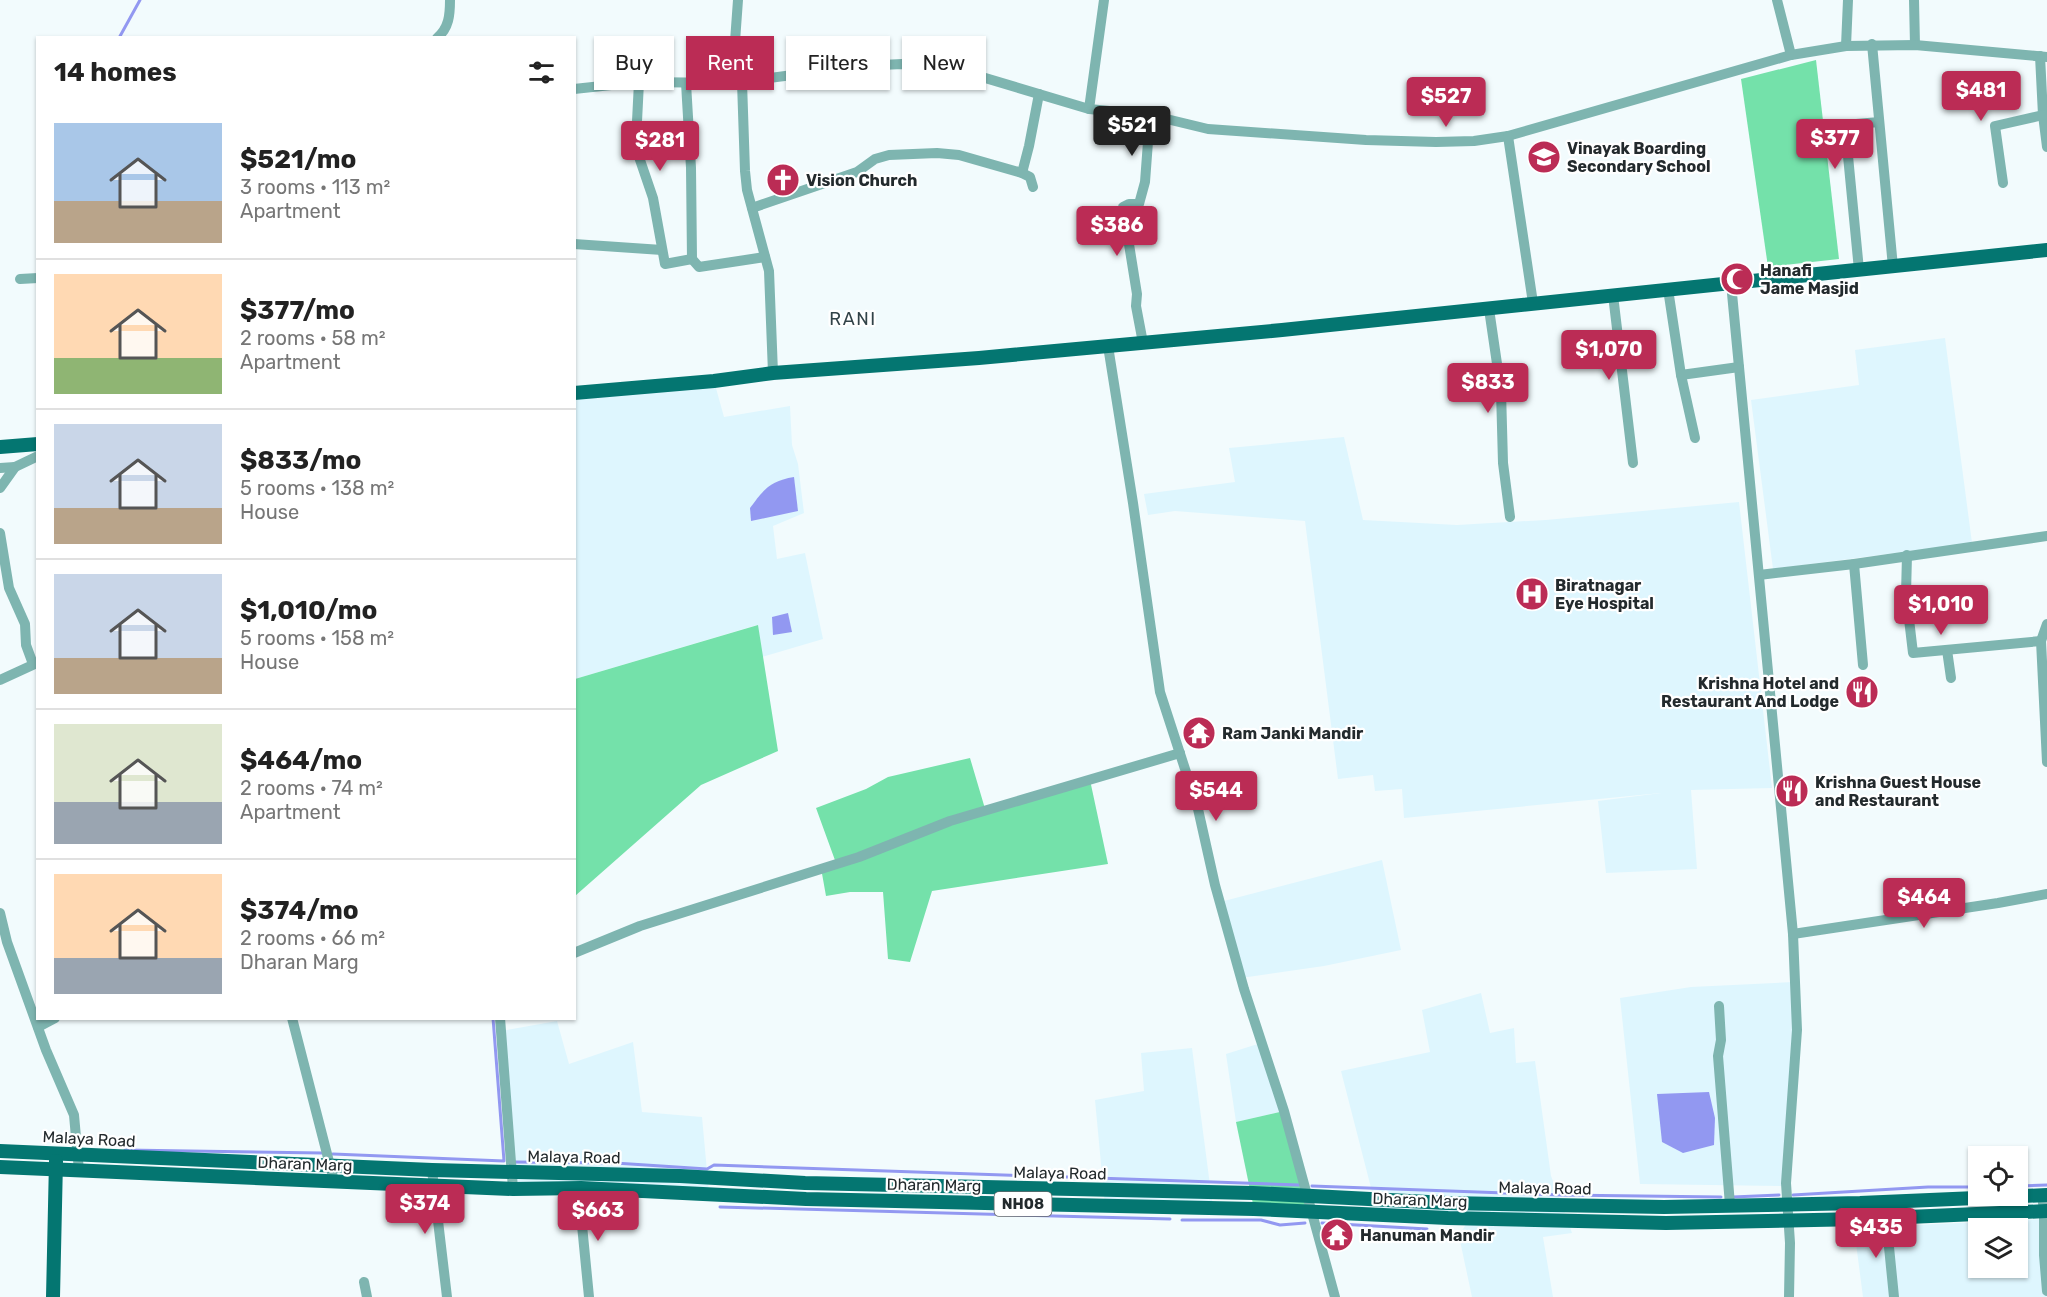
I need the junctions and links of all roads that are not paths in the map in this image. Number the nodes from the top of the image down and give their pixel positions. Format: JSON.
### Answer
{"nodes":[{"id":1,"x":450,"y":0,"type":"edge"},
{"id":2,"x":738,"y":0,"type":"edge"},
{"id":3,"x":1104,"y":0,"type":"edge"},
{"id":4,"x":1777,"y":0,"type":"edge"},
{"id":5,"x":1848,"y":0,"type":"edge"},
{"id":6,"x":1914,"y":0,"type":"edge"},
{"id":7,"x":439,"y":36,"type":"edge"},
{"id":8,"x":738,"y":36,"type":"edge"},
{"id":9,"x":1872,"y":44,"type":"junction"},
{"id":10,"x":1915,"y":45,"type":"junction"},
{"id":11,"x":1846,"y":46,"type":"junction"},
{"id":12,"x":1791,"y":55,"type":"junction"},
{"id":13,"x":2043,"y":56,"type":"edge"},
{"id":14,"x":774,"y":78,"type":"edge"},
{"id":15,"x":674,"y":83,"type":"edge"},
{"id":16,"x":686,"y":83,"type":"edge"},
{"id":17,"x":594,"y":87,"type":"edge"},
{"id":18,"x":576,"y":89,"type":"edge"},
{"id":19,"x":639,"y":90,"type":"edge"},
{"id":20,"x":686,"y":90,"type":"edge"},
{"id":21,"x":738,"y":90,"type":"edge"},
{"id":22,"x":1039,"y":94,"type":"junction"},
{"id":23,"x":1089,"y":109,"type":"junction"},
{"id":24,"x":1150,"y":115,"type":"junction"},
{"id":25,"x":2043,"y":116,"type":"junction"},
{"id":26,"x":1880,"y":122,"type":"junction"},
{"id":27,"x":2046,"y":132,"type":"edge"},
{"id":28,"x":1508,"y":136,"type":"junction"},
{"id":29,"x":2047,"y":147,"type":"edge"},
{"id":30,"x":1022,"y":173,"type":"junction"},
{"id":31,"x":2003,"y":183,"type":"dead end"},
{"id":32,"x":1032,"y":187,"type":"dead end"},
{"id":33,"x":752,"y":208,"type":"junction"},
{"id":34,"x":576,"y":243,"type":"edge"},
{"id":35,"x":662,"y":250,"type":"junction"},
{"id":36,"x":2047,"y":250,"type":"edge"},
{"id":37,"x":765,"y":257,"type":"junction"},
{"id":38,"x":692,"y":259,"type":"junction"},
{"id":39,"x":1893,"y":267,"type":"junction"},
{"id":40,"x":1859,"y":270,"type":"junction"},
{"id":41,"x":36,"y":278,"type":"edge"},
{"id":42,"x":20,"y":279,"type":"dead end"},
{"id":43,"x":1731,"y":283,"type":"junction"},
{"id":44,"x":1668,"y":289,"type":"junction"},
{"id":45,"x":1612,"y":295,"type":"junction"},
{"id":46,"x":1533,"y":303,"type":"junction"},
{"id":47,"x":1489,"y":309,"type":"junction"},
{"id":48,"x":1143,"y":343,"type":"junction"},
{"id":49,"x":1108,"y":346,"type":"junction"},
{"id":50,"x":1739,"y":367,"type":"junction"},
{"id":51,"x":773,"y":373,"type":"junction"},
{"id":52,"x":1681,"y":375,"type":"junction"},
{"id":53,"x":576,"y":393,"type":"edge"},
{"id":54,"x":1695,"y":438,"type":"dead end"},
{"id":55,"x":36,"y":444,"type":"edge"},
{"id":56,"x":0,"y":447,"type":"edge"},
{"id":57,"x":36,"y":457,"type":"edge"},
{"id":58,"x":1634,"y":463,"type":"dead end"},
{"id":59,"x":15,"y":467,"type":"junction"},
{"id":60,"x":0,"y":468,"type":"edge"},
{"id":61,"x":0,"y":488,"type":"edge"},
{"id":62,"x":1510,"y":517,"type":"dead end"},
{"id":63,"x":0,"y":533,"type":"edge"},
{"id":64,"x":2047,"y":536,"type":"edge"},
{"id":65,"x":1907,"y":555,"type":"junction"},
{"id":66,"x":1854,"y":564,"type":"junction"},
{"id":67,"x":1759,"y":575,"type":"junction"},
{"id":68,"x":2047,"y":624,"type":"edge"},
{"id":69,"x":2041,"y":641,"type":"junction"},
{"id":70,"x":1947,"y":650,"type":"junction"},
{"id":71,"x":35,"y":663,"type":"edge"},
{"id":72,"x":1863,"y":665,"type":"dead end"},
{"id":73,"x":1951,"y":678,"type":"dead end"},
{"id":74,"x":0,"y":680,"type":"edge"},
{"id":75,"x":1180,"y":753,"type":"junction"},
{"id":76,"x":2047,"y":762,"type":"edge"},
{"id":77,"x":2047,"y":894,"type":"edge"},
{"id":78,"x":0,"y":913,"type":"edge"},
{"id":79,"x":1793,"y":934,"type":"junction"},
{"id":80,"x":576,"y":951,"type":"edge"},
{"id":81,"x":1719,"y":1006,"type":"dead end"},
{"id":82,"x":51,"y":1020,"type":"edge"},
{"id":83,"x":293,"y":1020,"type":"edge"},
{"id":84,"x":500,"y":1020,"type":"edge"},
{"id":85,"x":38,"y":1027,"type":"junction"},
{"id":86,"x":0,"y":1151,"type":"edge"},
{"id":87,"x":56,"y":1154,"type":"junction"},
{"id":88,"x":78,"y":1155,"type":"junction"},
{"id":89,"x":330,"y":1165,"type":"junction"},
{"id":90,"x":0,"y":1167,"type":"edge"},
{"id":91,"x":57,"y":1170,"type":"junction"},
{"id":92,"x":432,"y":1170,"type":"junction"},
{"id":93,"x":79,"y":1171,"type":"junction"},
{"id":94,"x":512,"y":1172,"type":"junction"},
{"id":95,"x":334,"y":1181,"type":"junction"},
{"id":96,"x":433,"y":1185,"type":"junction"},
{"id":97,"x":581,"y":1188,"type":"junction"},
{"id":98,"x":513,"y":1189,"type":"junction"},
{"id":99,"x":1085,"y":1190,"type":"junction"},
{"id":100,"x":2044,"y":1195,"type":"edge"},
{"id":101,"x":1307,"y":1196,"type":"junction"},
{"id":102,"x":1787,"y":1204,"type":"junction"},
{"id":103,"x":1730,"y":1205,"type":"junction"},
{"id":104,"x":1084,"y":1206,"type":"junction"},
{"id":105,"x":1636,"y":1206,"type":"junction"},
{"id":106,"x":2045,"y":1211,"type":"edge"},
{"id":107,"x":1311,"y":1212,"type":"junction"},
{"id":108,"x":1886,"y":1218,"type":"junction"},
{"id":109,"x":1788,"y":1220,"type":"junction"},
{"id":110,"x":1636,"y":1222,"type":"junction"},
{"id":111,"x":364,"y":1282,"type":"dead end"},
{"id":112,"x":2047,"y":1291,"type":"edge"},
{"id":113,"x":53,"y":1297,"type":"edge"},
{"id":114,"x":366,"y":1297,"type":"edge"},
{"id":115,"x":447,"y":1297,"type":"edge"},
{"id":116,"x":589,"y":1297,"type":"edge"},
{"id":117,"x":1335,"y":1297,"type":"edge"},
{"id":118,"x":1789,"y":1297,"type":"edge"},
{"id":119,"x":1894,"y":1297,"type":"edge"}],
"edges":[{"from":1,"to":7,"type":"street"},
{"from":2,"to":8,"type":"street"},
{"from":3,"to":23,"type":"street"},
{"from":4,"to":12,"type":"street"},
{"from":5,"to":11,"type":"street"},
{"from":6,"to":10,"type":"street"},
{"from":9,"to":10,"type":"street"},
{"from":9,"to":11,"type":"street"},
{"from":9,"to":26,"type":"street"},
{"from":10,"to":13,"type":"street"},
{"from":11,"to":12,"type":"street"},
{"from":12,"to":28,"type":"street"},
{"from":13,"to":25,"type":"street"},
{"from":14,"to":22,"type":"street"},
{"from":15,"to":16,"type":"street"},
{"from":17,"to":18,"type":"street"},
{"from":19,"to":35,"type":"street"},
{"from":20,"to":38,"type":"street"},
{"from":21,"to":33,"type":"street"},
{"from":22,"to":23,"type":"street"},
{"from":22,"to":30,"type":"street"},
{"from":23,"to":24,"type":"street"},
{"from":24,"to":28,"type":"street"},
{"from":24,"to":48,"type":"street"},
{"from":25,"to":27,"type":"street"},
{"from":25,"to":31,"type":"street"},
{"from":26,"to":39,"type":"street"},
{"from":26,"to":40,"type":"street"},
{"from":27,"to":29,"type":"street"},
{"from":28,"to":46,"type":"street"},
{"from":30,"to":32,"type":"street"},
{"from":30,"to":33,"type":"street"},
{"from":33,"to":37,"type":"street"},
{"from":34,"to":35,"type":"street"},
{"from":35,"to":38,"type":"street"},
{"from":36,"to":39,"type":"main road"},
{"from":37,"to":38,"type":"street"},
{"from":37,"to":51,"type":"street"},
{"from":39,"to":40,"type":"main road"},
{"from":40,"to":43,"type":"main road"},
{"from":41,"to":42,"type":"street"},
{"from":43,"to":44,"type":"main road"},
{"from":43,"to":50,"type":"street"},
{"from":44,"to":45,"type":"main road"},
{"from":44,"to":52,"type":"street"},
{"from":45,"to":46,"type":"main road"},
{"from":45,"to":58,"type":"street"},
{"from":46,"to":47,"type":"main road"},
{"from":47,"to":48,"type":"main road"},
{"from":47,"to":62,"type":"street"},
{"from":48,"to":49,"type":"main road"},
{"from":49,"to":51,"type":"main road"},
{"from":49,"to":75,"type":"street"},
{"from":50,"to":52,"type":"street"},
{"from":50,"to":67,"type":"street"},
{"from":51,"to":53,"type":"main road"},
{"from":52,"to":54,"type":"street"},
{"from":55,"to":56,"type":"main road"},
{"from":57,"to":59,"type":"street"},
{"from":59,"to":60,"type":"street"},
{"from":59,"to":61,"type":"street"},
{"from":63,"to":71,"type":"street"},
{"from":64,"to":65,"type":"street"},
{"from":65,"to":66,"type":"street"},
{"from":65,"to":70,"type":"street"},
{"from":66,"to":67,"type":"street"},
{"from":66,"to":72,"type":"street"},
{"from":67,"to":79,"type":"street"},
{"from":68,"to":69,"type":"street"},
{"from":69,"to":70,"type":"street"},
{"from":69,"to":76,"type":"street"},
{"from":70,"to":73,"type":"street"},
{"from":71,"to":74,"type":"street"},
{"from":75,"to":80,"type":"street"},
{"from":75,"to":101,"type":"street"},
{"from":77,"to":79,"type":"street"},
{"from":78,"to":85,"type":"street"},
{"from":79,"to":102,"type":"street"},
{"from":81,"to":103,"type":"street"},
{"from":82,"to":85,"type":"street"},
{"from":83,"to":89,"type":"street"},
{"from":84,"to":94,"type":"street"},
{"from":85,"to":88,"type":"street"},
{"from":86,"to":87,"type":"main road","name":"Malaya Road","number":"NH08"},
{"from":87,"to":88,"type":"main road","name":"Malaya Road","number":"NH08"},
{"from":87,"to":91,"type":"main road"},
{"from":88,"to":89,"type":"main road","name":"Malaya Road","number":"NH08"},
{"from":88,"to":93,"type":"street"},
{"from":89,"to":92,"type":"main road","name":"Malaya Road","number":"NH08"},
{"from":89,"to":95,"type":"street"},
{"from":90,"to":91,"type":"main road","name":"Dharan Marg","number":"NH08"},
{"from":91,"to":93,"type":"main road","name":"Dharan Marg","number":"NH08"},
{"from":91,"to":113,"type":"main road"},
{"from":92,"to":94,"type":"main road","name":"Malaya Road","number":"NH08"},
{"from":92,"to":96,"type":"street"},
{"from":93,"to":95,"type":"main road","name":"Dharan Marg","number":"NH08"},
{"from":94,"to":98,"type":"street"},
{"from":94,"to":99,"type":"main road","name":"Malaya Road","number":"NH08"},
{"from":95,"to":96,"type":"main road","name":"Dharan Marg","number":"NH08"},
{"from":96,"to":98,"type":"main road","name":"Dharan Marg","number":"NH08"},
{"from":96,"to":115,"type":"street"},
{"from":97,"to":98,"type":"main road","name":"Dharan Marg","number":"NH08"},
{"from":97,"to":104,"type":"main road","name":"Dharan Marg","number":"NH08"},
{"from":97,"to":116,"type":"street"},
{"from":99,"to":101,"type":"main road","name":"Malaya Road","number":"NH08"},
{"from":99,"to":104,"type":"main road"},
{"from":100,"to":102,"type":"main road","name":"Malaya Road","number":"NH08"},
{"from":100,"to":106,"type":"street"},
{"from":101,"to":105,"type":"main road","name":"Malaya Road","number":"NH08"},
{"from":101,"to":107,"type":"street"},
{"from":102,"to":103,"type":"main road","name":"Malaya Road","number":"NH08"},
{"from":102,"to":109,"type":"street"},
{"from":103,"to":105,"type":"main road","name":"Malaya Road","number":"NH08"},
{"from":104,"to":107,"type":"main road","name":"Dharan Marg","number":"NH08"},
{"from":105,"to":110,"type":"main road"},
{"from":106,"to":108,"type":"main road","name":"Dharan Marg","number":"NH08"},
{"from":106,"to":112,"type":"street"},
{"from":107,"to":110,"type":"main road","name":"Dharan Marg","number":"NH08"},
{"from":107,"to":117,"type":"street"},
{"from":108,"to":109,"type":"main road","name":"Dharan Marg","number":"NH08"},
{"from":108,"to":119,"type":"street"},
{"from":109,"to":110,"type":"main road","name":"Dharan Marg","number":"NH08"},
{"from":109,"to":118,"type":"street"},
{"from":111,"to":114,"type":"street"}]}
